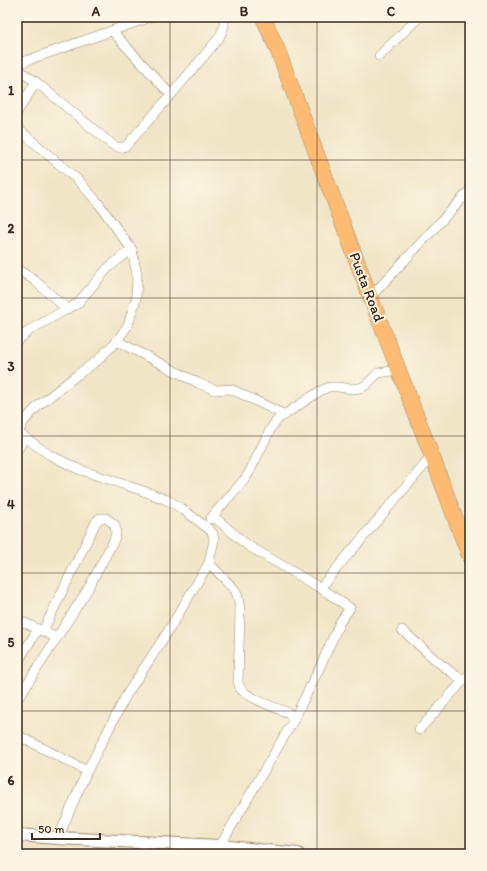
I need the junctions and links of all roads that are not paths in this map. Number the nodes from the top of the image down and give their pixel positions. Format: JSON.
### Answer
{"nodes":[{"id":1,"x":151,"y":17,"type":"edge"},
{"id":2,"x":224,"y":17,"type":"edge"},
{"id":3,"x":263,"y":17,"type":"edge"},
{"id":4,"x":274,"y":17,"type":"edge"},
{"id":5,"x":419,"y":17,"type":"edge"},
{"id":6,"x":112,"y":31,"type":"junction"},
{"id":7,"x":379,"y":56,"type":"dead end"},
{"id":8,"x":17,"y":64,"type":"edge"},
{"id":9,"x":17,"y":69,"type":"edge"},
{"id":10,"x":36,"y":82,"type":"junction"},
{"id":11,"x":171,"y":95,"type":"junction"},
{"id":12,"x":17,"y":112,"type":"edge"},
{"id":13,"x":17,"y":128,"type":"edge"},
{"id":14,"x":470,"y":190,"type":"edge"},
{"id":15,"x":132,"y":250,"type":"junction"},
{"id":16,"x":17,"y":269,"type":"edge"},
{"id":17,"x":374,"y":293,"type":"junction"},
{"id":18,"x":67,"y":309,"type":"junction"},
{"id":19,"x":17,"y":341,"type":"edge"},
{"id":20,"x":117,"y":341,"type":"junction"},
{"id":21,"x":399,"y":370,"type":"junction"},
{"id":22,"x":285,"y":414,"type":"junction"},
{"id":23,"x":20,"y":418,"type":"edge"},
{"id":24,"x":20,"y":434,"type":"edge"},
{"id":25,"x":17,"y":450,"type":"edge"},
{"id":26,"x":432,"y":456,"type":"junction"},
{"id":27,"x":213,"y":516,"type":"junction"},
{"id":28,"x":204,"y":526,"type":"junction"},
{"id":29,"x":469,"y":528,"type":"edge"},
{"id":30,"x":470,"y":558,"type":"edge"},
{"id":31,"x":209,"y":563,"type":"junction"},
{"id":32,"x":320,"y":588,"type":"junction"},
{"id":33,"x":17,"y":621,"type":"edge"},
{"id":34,"x":40,"y":630,"type":"junction"},
{"id":35,"x":402,"y":630,"type":"dead end"},
{"id":36,"x":57,"y":638,"type":"junction"},
{"id":37,"x":17,"y":663,"type":"edge"},
{"id":38,"x":470,"y":673,"type":"edge"},
{"id":39,"x":463,"y":681,"type":"junction"},
{"id":40,"x":17,"y":700,"type":"edge"},
{"id":41,"x":292,"y":723,"type":"junction"},
{"id":42,"x":419,"y":730,"type":"dead end"},
{"id":43,"x":17,"y":735,"type":"edge"},
{"id":44,"x":87,"y":771,"type":"junction"},
{"id":45,"x":17,"y":835,"type":"edge"},
{"id":46,"x":58,"y":838,"type":"junction"},
{"id":47,"x":220,"y":846,"type":"junction"},
{"id":48,"x":298,"y":854,"type":"edge"}],
"edges":[{"from":1,"to":6,"type":"street"},
{"from":2,"to":11,"type":"street"},
{"from":3,"to":17,"type":"main road","name":"Pusta Road"},
{"from":4,"to":17,"type":"main road","name":"Pusta Road"},
{"from":5,"to":7,"type":"street"},
{"from":6,"to":8,"type":"street"},
{"from":6,"to":11,"type":"street"},
{"from":9,"to":10,"type":"street"},
{"from":10,"to":11,"type":"street"},
{"from":10,"to":12,"type":"street"},
{"from":13,"to":15,"type":"street"},
{"from":14,"to":17,"type":"street"},
{"from":15,"to":18,"type":"street"},
{"from":15,"to":20,"type":"street"},
{"from":16,"to":18,"type":"street"},
{"from":17,"to":21,"type":"main road","name":"Pusta Road"},
{"from":17,"to":29,"type":"main road","name":"Pusta Road"},
{"from":18,"to":19,"type":"street"},
{"from":20,"to":22,"type":"street"},
{"from":20,"to":23,"type":"street"},
{"from":21,"to":22,"type":"street"},
{"from":21,"to":26,"type":"main road","name":"Pusta Road"},
{"from":22,"to":27,"type":"street"},
{"from":23,"to":24,"type":"street"},
{"from":24,"to":25,"type":"street"},
{"from":24,"to":28,"type":"street"},
{"from":26,"to":30,"type":"main road","name":"Pusta Road"},
{"from":26,"to":32,"type":"street"},
{"from":27,"to":28,"type":"street"},
{"from":27,"to":32,"type":"street"},
{"from":28,"to":31,"type":"street"},
{"from":31,"to":41,"type":"street"},
{"from":31,"to":44,"type":"street"},
{"from":32,"to":41,"type":"street"},
{"from":33,"to":34,"type":"street"},
{"from":34,"to":36,"type":"street"},
{"from":34,"to":36,"type":"street"},
{"from":34,"to":37,"type":"street"},
{"from":35,"to":39,"type":"street"},
{"from":36,"to":40,"type":"street"},
{"from":38,"to":39,"type":"street"},
{"from":39,"to":42,"type":"street"},
{"from":41,"to":47,"type":"street"},
{"from":43,"to":44,"type":"street"},
{"from":44,"to":46,"type":"street"},
{"from":45,"to":46,"type":"street"},
{"from":46,"to":47,"type":"street"},
{"from":47,"to":48,"type":"street"}]}
